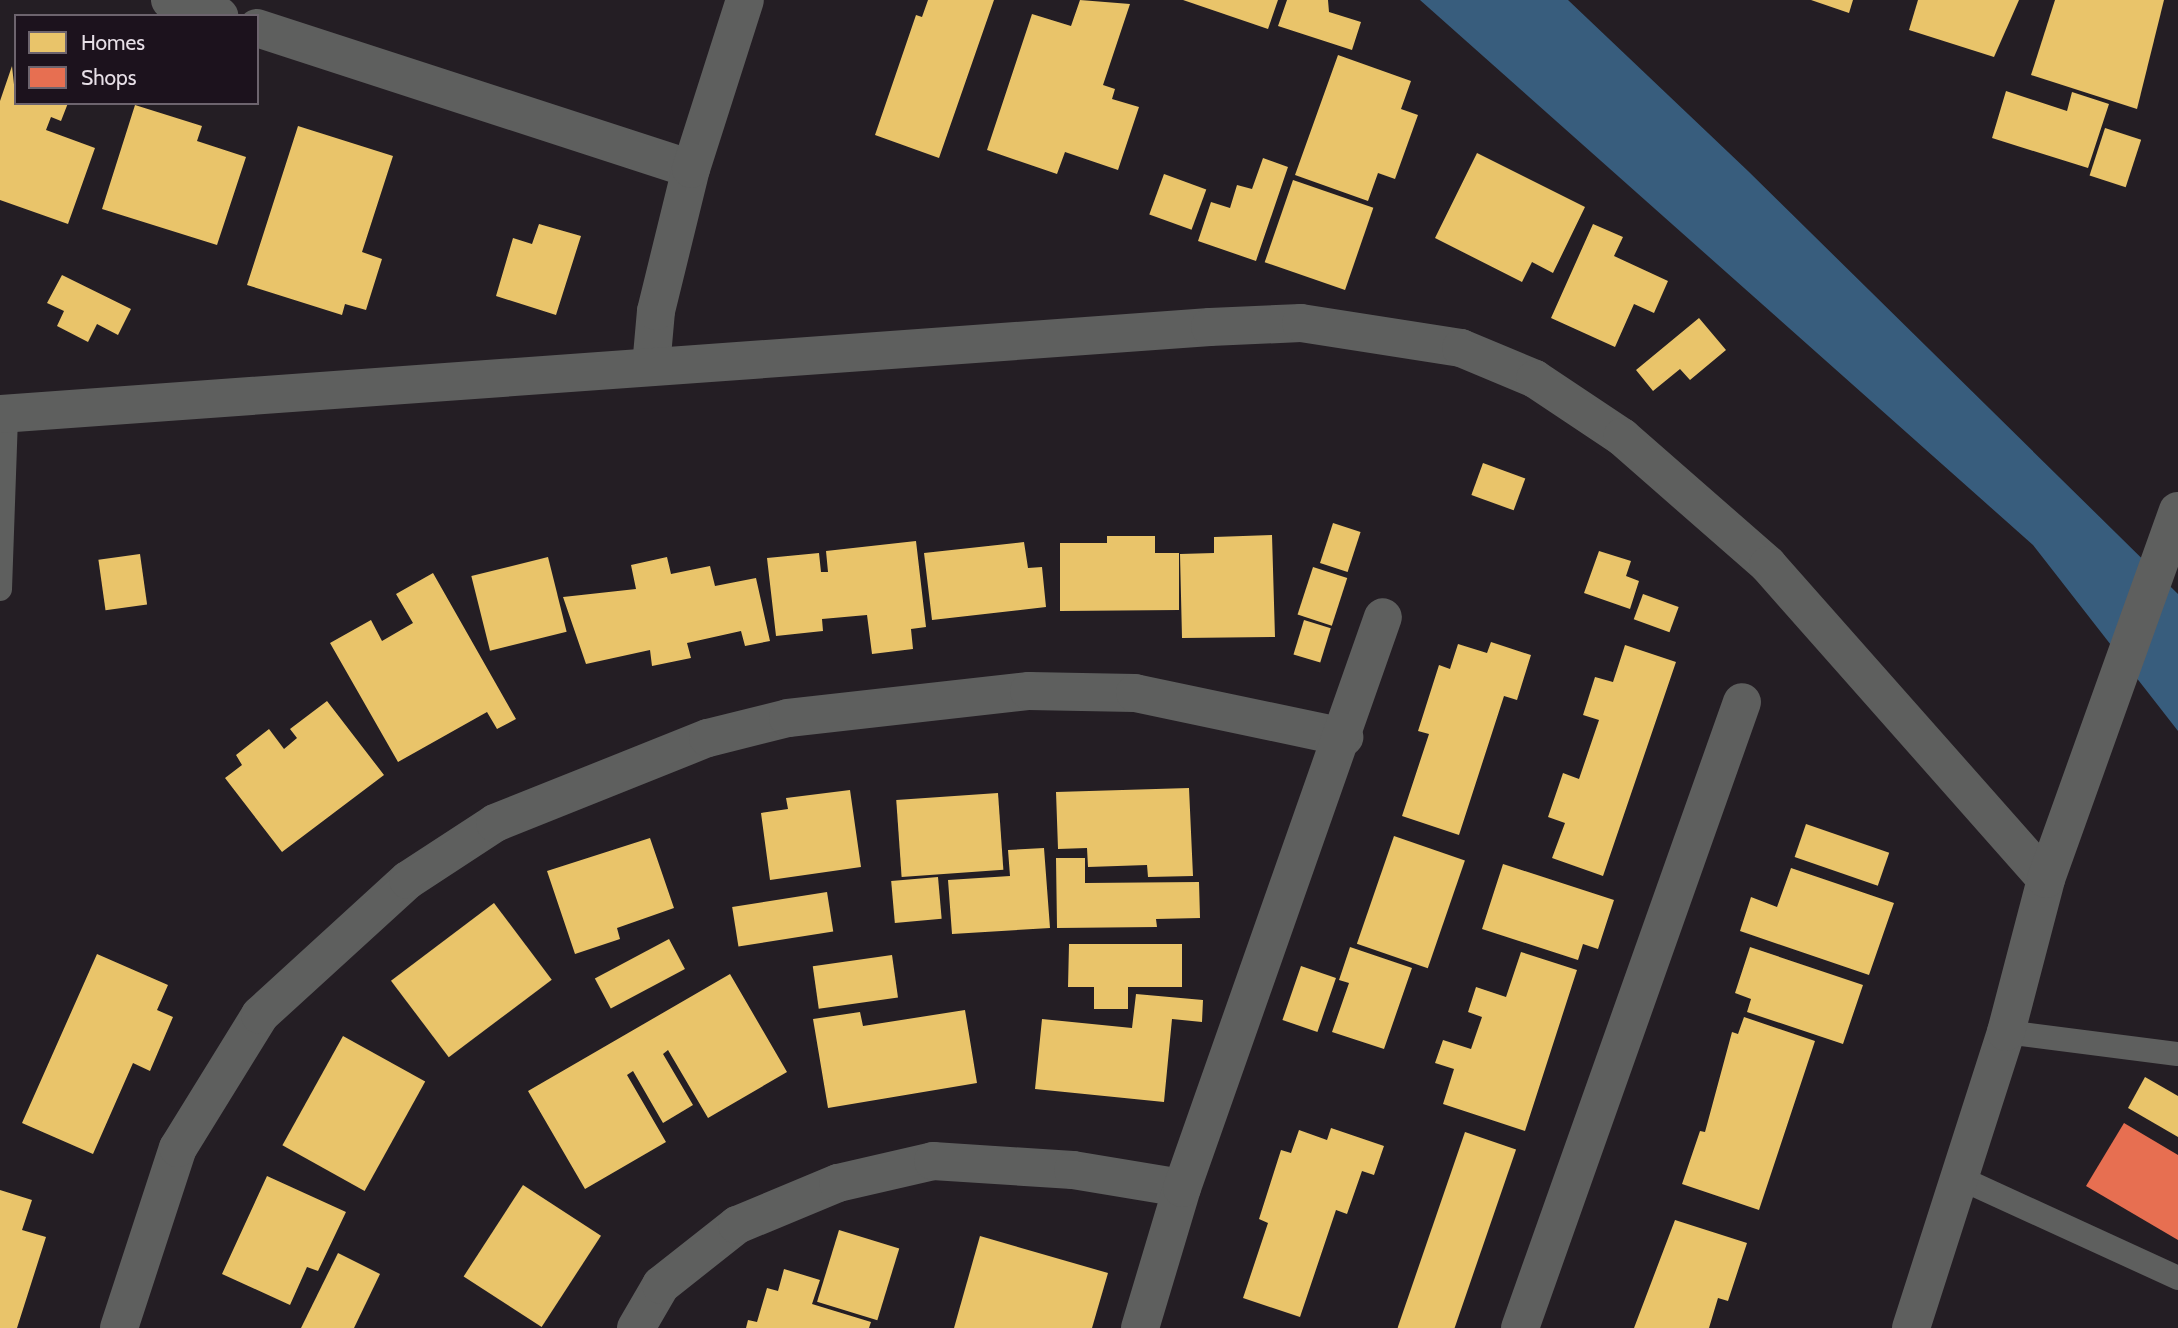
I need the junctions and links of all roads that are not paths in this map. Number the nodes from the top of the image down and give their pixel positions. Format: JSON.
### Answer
{"nodes":[{"id":1,"x":170,"y":0,"type":"edge"},
{"id":2,"x":745,"y":0,"type":"edge"},
{"id":3,"x":213,"y":14,"type":"edge"},
{"id":4,"x":259,"y":29,"type":"edge"},
{"id":5,"x":691,"y":169,"type":"junction"},
{"id":6,"x":651,"y":367,"type":"junction"},
{"id":7,"x":3,"y":414,"type":"edge"},
{"id":8,"x":2178,"y":511,"type":"edge"},
{"id":9,"x":0,"y":589,"type":"edge"},
{"id":10,"x":1383,"y":617,"type":"dead end"},
{"id":11,"x":1742,"y":702,"type":"dead end"},
{"id":12,"x":1344,"y":737,"type":"junction"},
{"id":13,"x":2046,"y":879,"type":"junction"},
{"id":14,"x":2006,"y":1032,"type":"junction"},
{"id":15,"x":2178,"y":1054,"type":"edge"},
{"id":16,"x":1962,"y":1179,"type":"junction"},
{"id":17,"x":1182,"y":1188,"type":"junction"},
{"id":18,"x":2178,"y":1278,"type":"edge"},
{"id":19,"x":120,"y":1328,"type":"edge"},
{"id":20,"x":636,"y":1328,"type":"edge"},
{"id":21,"x":1140,"y":1328,"type":"edge"},
{"id":22,"x":1520,"y":1328,"type":"edge"},
{"id":23,"x":1911,"y":1328,"type":"edge"}],
"edges":[{"from":1,"to":3,"type":"street"},
{"from":2,"to":5,"type":"street"},
{"from":4,"to":5,"type":"street"},
{"from":5,"to":6,"type":"street"},
{"from":6,"to":7,"type":"street"},
{"from":6,"to":13,"type":"street"},
{"from":7,"to":9,"type":"lane"},
{"from":8,"to":13,"type":"street"},
{"from":10,"to":12,"type":"street"},
{"from":11,"to":22,"type":"street"},
{"from":12,"to":17,"type":"street"},
{"from":12,"to":19,"type":"street"},
{"from":13,"to":14,"type":"street"},
{"from":14,"to":15,"type":"lane"},
{"from":14,"to":16,"type":"street"},
{"from":16,"to":18,"type":"lane"},
{"from":16,"to":23,"type":"street"},
{"from":17,"to":20,"type":"street"},
{"from":17,"to":21,"type":"street"}]}
